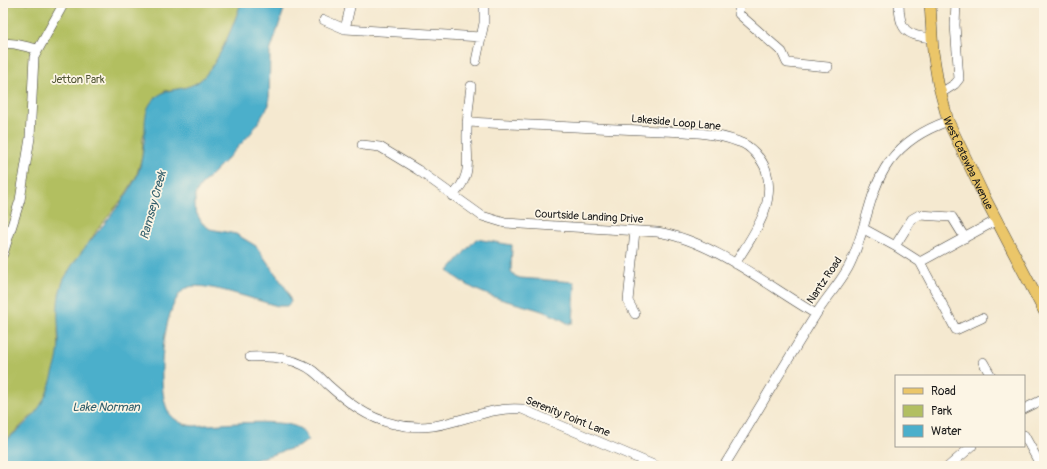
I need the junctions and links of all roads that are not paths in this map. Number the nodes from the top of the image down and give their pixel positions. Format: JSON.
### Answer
{"nodes":[{"id":1,"x":64,"y":3,"type":"edge"},
{"id":2,"x":351,"y":3,"type":"edge"},
{"id":3,"x":484,"y":3,"type":"edge"},
{"id":4,"x":739,"y":3,"type":"edge"},
{"id":5,"x":899,"y":3,"type":"edge"},
{"id":6,"x":930,"y":3,"type":"edge"},
{"id":7,"x":956,"y":3,"type":"edge"},
{"id":8,"x":324,"y":20,"type":"dead end"},
{"id":9,"x":345,"y":29,"type":"junction"},
{"id":10,"x":481,"y":37,"type":"junction"},
{"id":11,"x":932,"y":38,"type":"junction"},
{"id":12,"x":3,"y":43,"type":"edge"},
{"id":13,"x":37,"y":49,"type":"junction"},
{"id":14,"x":476,"y":61,"type":"dead end"},
{"id":15,"x":828,"y":66,"type":"dead end"},
{"id":16,"x":471,"y":86,"type":"dead end"},
{"id":17,"x":941,"y":93,"type":"junction"},
{"id":18,"x":948,"y":121,"type":"junction"},
{"id":19,"x":467,"y":122,"type":"junction"},
{"id":20,"x":362,"y":145,"type":"dead end"},
{"id":21,"x":452,"y":196,"type":"junction"},
{"id":22,"x":996,"y":220,"type":"junction"},
{"id":23,"x":864,"y":228,"type":"junction"},
{"id":24,"x":635,"y":231,"type":"junction"},
{"id":25,"x":965,"y":238,"type":"junction"},
{"id":26,"x":896,"y":246,"type":"junction"},
{"id":27,"x":3,"y":254,"type":"edge"},
{"id":28,"x":920,"y":262,"type":"junction"},
{"id":29,"x":735,"y":264,"type":"junction"},
{"id":30,"x":1044,"y":311,"type":"edge"},
{"id":31,"x":635,"y":314,"type":"dead end"},
{"id":32,"x":816,"y":314,"type":"junction"},
{"id":33,"x":982,"y":318,"type":"dead end"},
{"id":34,"x":250,"y":357,"type":"dead end"},
{"id":35,"x":983,"y":362,"type":"dead end"},
{"id":36,"x":990,"y":375,"type":"edge"},
{"id":37,"x":1044,"y":399,"type":"edge"},
{"id":38,"x":1025,"y":408,"type":"edge"},
{"id":39,"x":1025,"y":437,"type":"edge"},
{"id":40,"x":971,"y":447,"type":"edge"},
{"id":41,"x":656,"y":466,"type":"edge"},
{"id":42,"x":724,"y":466,"type":"edge"},
{"id":43,"x":950,"y":466,"type":"edge"},
{"id":44,"x":1041,"y":466,"type":"edge"}],
"edges":[{"from":1,"to":13,"type":"street"},
{"from":2,"to":9,"type":"street"},
{"from":3,"to":10,"type":"street"},
{"from":4,"to":15,"type":"street"},
{"from":5,"to":11,"type":"street"},
{"from":6,"to":11,"type":"main road","name":"West Catawba Avenue"},
{"from":7,"to":17,"type":"street"},
{"from":8,"to":9,"type":"street"},
{"from":9,"to":10,"type":"street"},
{"from":10,"to":14,"type":"street"},
{"from":11,"to":17,"type":"main road","name":"West Catawba Avenue"},
{"from":12,"to":13,"type":"street"},
{"from":13,"to":27,"type":"street"},
{"from":16,"to":19,"type":"street"},
{"from":17,"to":18,"type":"main road","name":"West Catawba Avenue"},
{"from":18,"to":22,"type":"main road","name":"West Catawba Avenue"},
{"from":18,"to":23,"type":"street","name":"Nantz Road"},
{"from":19,"to":21,"type":"street"},
{"from":19,"to":29,"type":"street","name":"Lakeside Loop Lane"},
{"from":20,"to":21,"type":"street","name":"Courtside Landing Drive"},
{"from":21,"to":24,"type":"street","name":"Courtside Landing Drive"},
{"from":22,"to":25,"type":"street"},
{"from":22,"to":30,"type":"main road","name":"West Catawba Avenue"},
{"from":23,"to":26,"type":"street"},
{"from":23,"to":32,"type":"street","name":"Nantz Road"},
{"from":24,"to":29,"type":"street","name":"Courtside Landing Drive"},
{"from":24,"to":31,"type":"street"},
{"from":25,"to":26,"type":"street"},
{"from":25,"to":28,"type":"street"},
{"from":26,"to":28,"type":"street"},
{"from":28,"to":33,"type":"street"},
{"from":29,"to":32,"type":"street","name":"Courtside Landing Drive"},
{"from":32,"to":42,"type":"street","name":"Nantz Road"},
{"from":34,"to":41,"type":"street","name":"Serenity Point Lane"},
{"from":35,"to":36,"type":"street"},
{"from":37,"to":38,"type":"street"},
{"from":39,"to":44,"type":"street"},
{"from":40,"to":43,"type":"street"}]}
